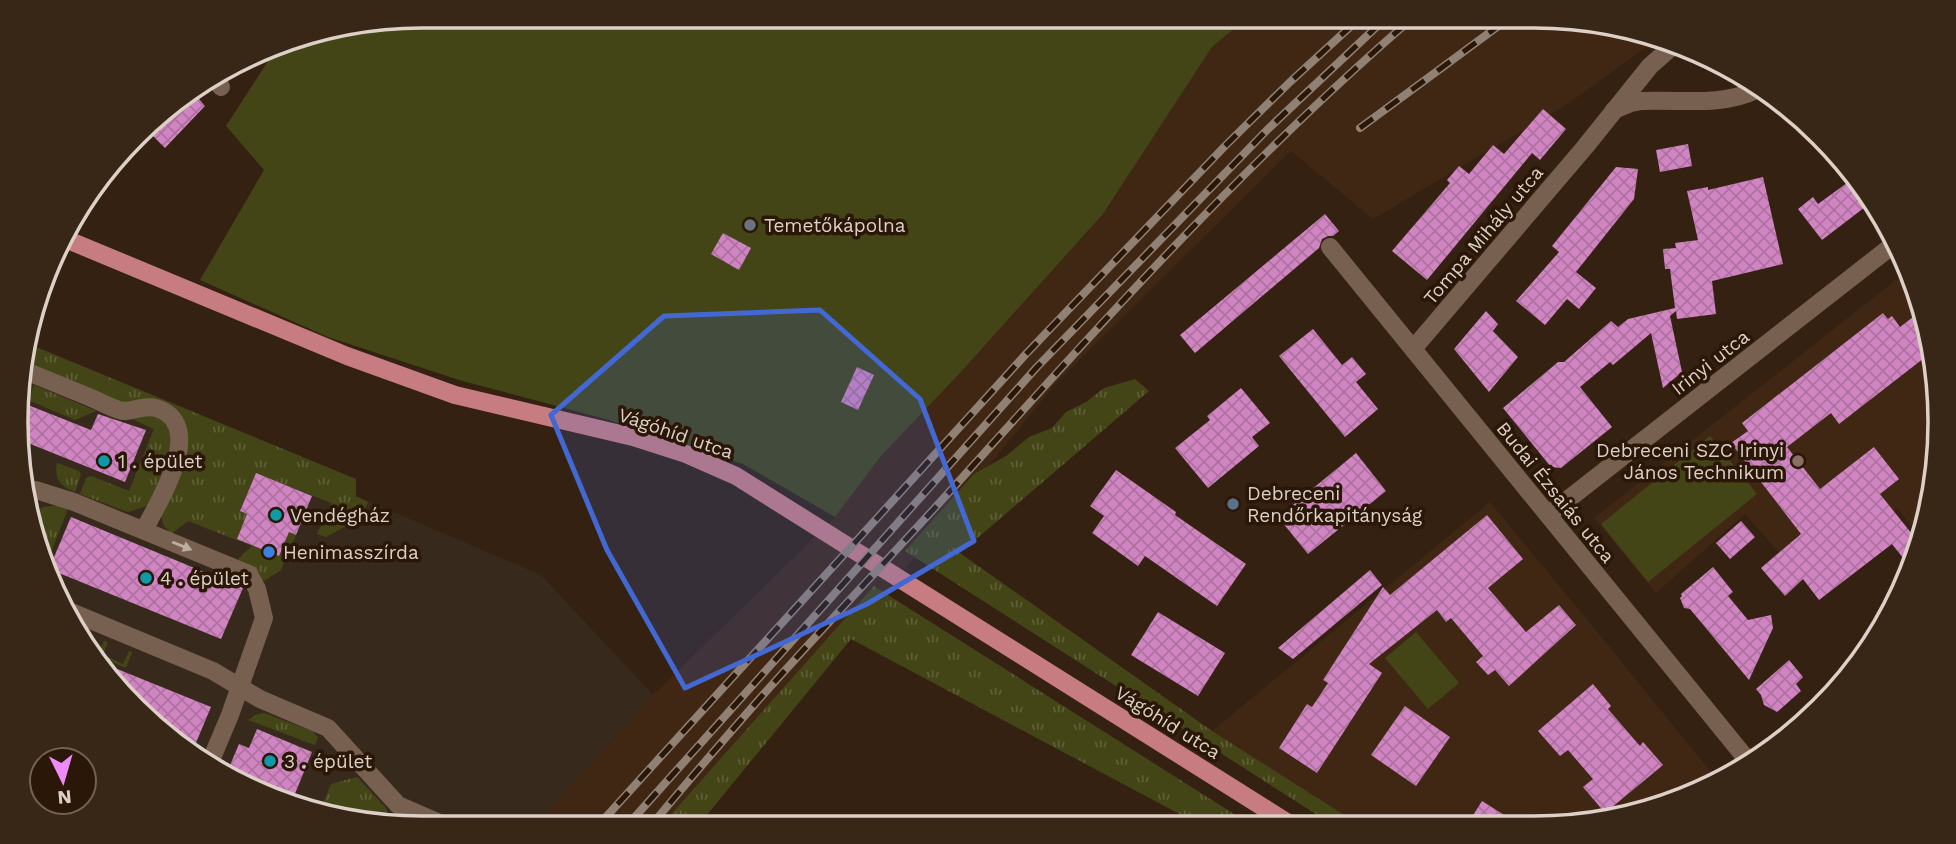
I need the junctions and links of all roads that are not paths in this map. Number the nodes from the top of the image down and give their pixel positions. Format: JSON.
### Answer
{"nodes":[{"id":1,"x":1667,"y":51,"type":"edge"},
{"id":2,"x":1750,"y":92,"type":"edge"},
{"id":3,"x":1614,"y":110,"type":"junction"},
{"id":4,"x":72,"y":243,"type":"edge"},
{"id":5,"x":1330,"y":247,"type":"dead end"},
{"id":6,"x":1888,"y":249,"type":"edge"},
{"id":7,"x":1413,"y":349,"type":"junction"},
{"id":8,"x":31,"y":373,"type":"edge"},
{"id":9,"x":34,"y":491,"type":"edge"},
{"id":10,"x":1548,"y":515,"type":"junction"},
{"id":11,"x":144,"y":530,"type":"junction"},
{"id":12,"x":79,"y":615,"type":"edge"},
{"id":13,"x":240,"y":686,"type":"junction"},
{"id":14,"x":1744,"y":755,"type":"edge"},
{"id":15,"x":213,"y":756,"type":"edge"},
{"id":16,"x":423,"y":816,"type":"edge"},
{"id":17,"x":1277,"y":816,"type":"edge"}],
"edges":[{"from":1,"to":3,"type":"street","name":"Tompa Mihály utca"},
{"from":2,"to":3,"type":"street"},
{"from":3,"to":7,"type":"street","name":"Tompa Mihály utca"},
{"from":4,"to":17,"type":"main road","name":"Vágóhíd utca"},
{"from":5,"to":7,"type":"street","name":"Budai Ézsaiás utca"},
{"from":6,"to":10,"type":"street","name":"Irinyi utca"},
{"from":7,"to":10,"type":"street","name":"Budai Ézsaiás utca"},
{"from":8,"to":11,"type":"street"},
{"from":9,"to":11,"type":"street"},
{"from":10,"to":14,"type":"street","name":"Budai Ézsaiás utca"},
{"from":11,"to":13,"type":"street","one_way":true},
{"from":12,"to":13,"type":"street"},
{"from":13,"to":15,"type":"street"},
{"from":13,"to":16,"type":"street"}]}
